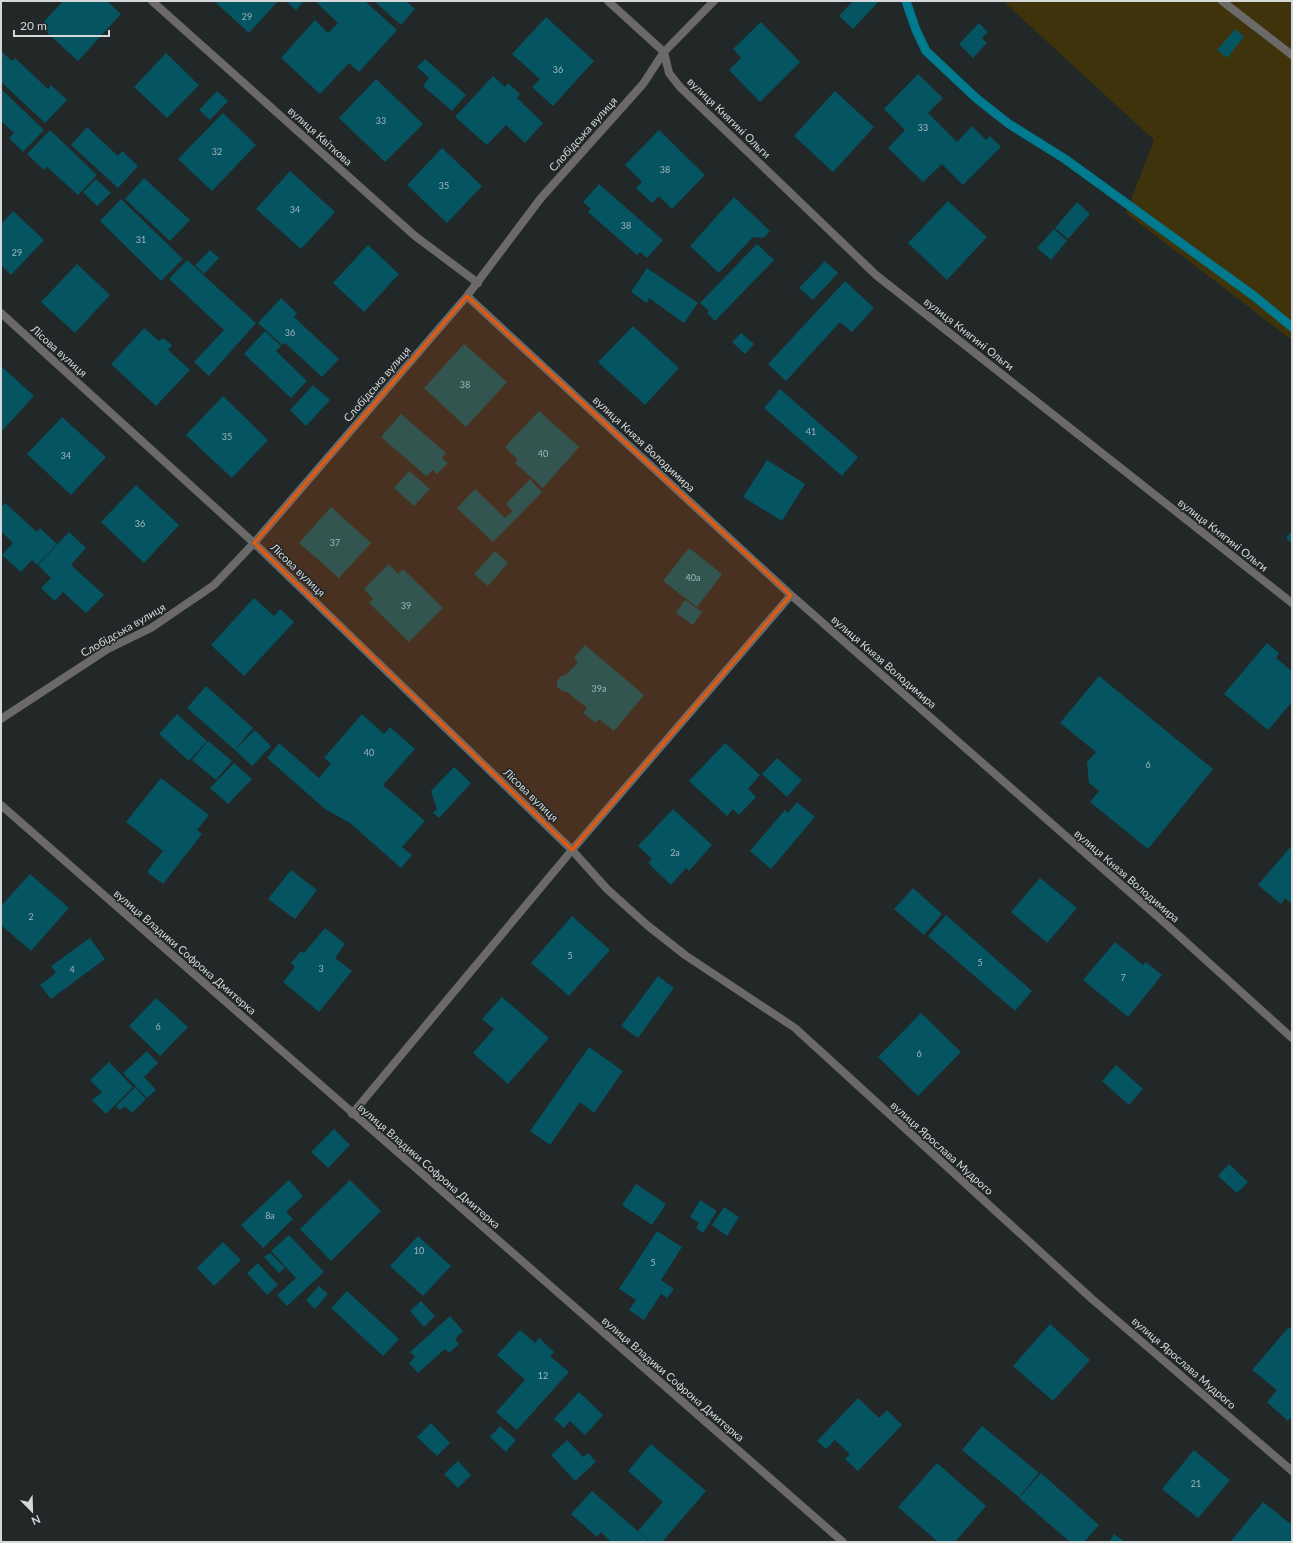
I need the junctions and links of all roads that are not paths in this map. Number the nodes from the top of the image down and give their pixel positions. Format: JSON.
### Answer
{"nodes":[{"id":1,"x":152,"y":1,"type":"edge"},
{"id":2,"x":608,"y":1,"type":"edge"},
{"id":3,"x":714,"y":1,"type":"edge"},
{"id":4,"x":1222,"y":1,"type":"edge"},
{"id":5,"x":664,"y":52,"type":"junction"},
{"id":6,"x":1292,"y":55,"type":"edge"},
{"id":7,"x":478,"y":283,"type":"junction"},
{"id":8,"x":467,"y":296,"type":"junction"},
{"id":9,"x":1,"y":313,"type":"edge"},
{"id":10,"x":254,"y":543,"type":"junction"},
{"id":11,"x":791,"y":595,"type":"junction"},
{"id":12,"x":1292,"y":603,"type":"edge"},
{"id":13,"x":1,"y":719,"type":"edge"},
{"id":14,"x":1,"y":805,"type":"edge"},
{"id":15,"x":572,"y":850,"type":"junction"},
{"id":16,"x":1292,"y":1038,"type":"edge"},
{"id":17,"x":352,"y":1114,"type":"junction"},
{"id":18,"x":1292,"y":1471,"type":"edge"},
{"id":19,"x":843,"y":1542,"type":"edge"}],
"edges":[{"from":1,"to":7,"type":"street","name":"вулиця Квіткова"},
{"from":2,"to":5,"type":"street"},
{"from":3,"to":5,"type":"street","name":"Слобідська вулиця"},
{"from":4,"to":6,"type":"street"},
{"from":5,"to":7,"type":"street","name":"Слобідська вулиця"},
{"from":5,"to":12,"type":"street","name":"вулиця Княгині Ольги"},
{"from":7,"to":8,"type":"street","name":"Слобідська вулиця"},
{"from":8,"to":10,"type":"street","name":"Слобідська вулиця"},
{"from":8,"to":11,"type":"street","name":"вулиця Князя Володимира"},
{"from":9,"to":10,"type":"street","name":"Лісова вулиця"},
{"from":10,"to":13,"type":"street","name":"Слобідська вулиця"},
{"from":10,"to":15,"type":"street","name":"Лісова вулиця"},
{"from":11,"to":15,"type":"street"},
{"from":11,"to":16,"type":"street","name":"вулиця Князя Володимира"},
{"from":14,"to":17,"type":"street","name":"вулиця Владики Софрона Дмитерка"},
{"from":15,"to":17,"type":"street"},
{"from":15,"to":18,"type":"street","name":"вулиця Ярослава Мудрого"},
{"from":17,"to":19,"type":"street","name":"вулиця Владики Софрона Дмитерка"}]}
